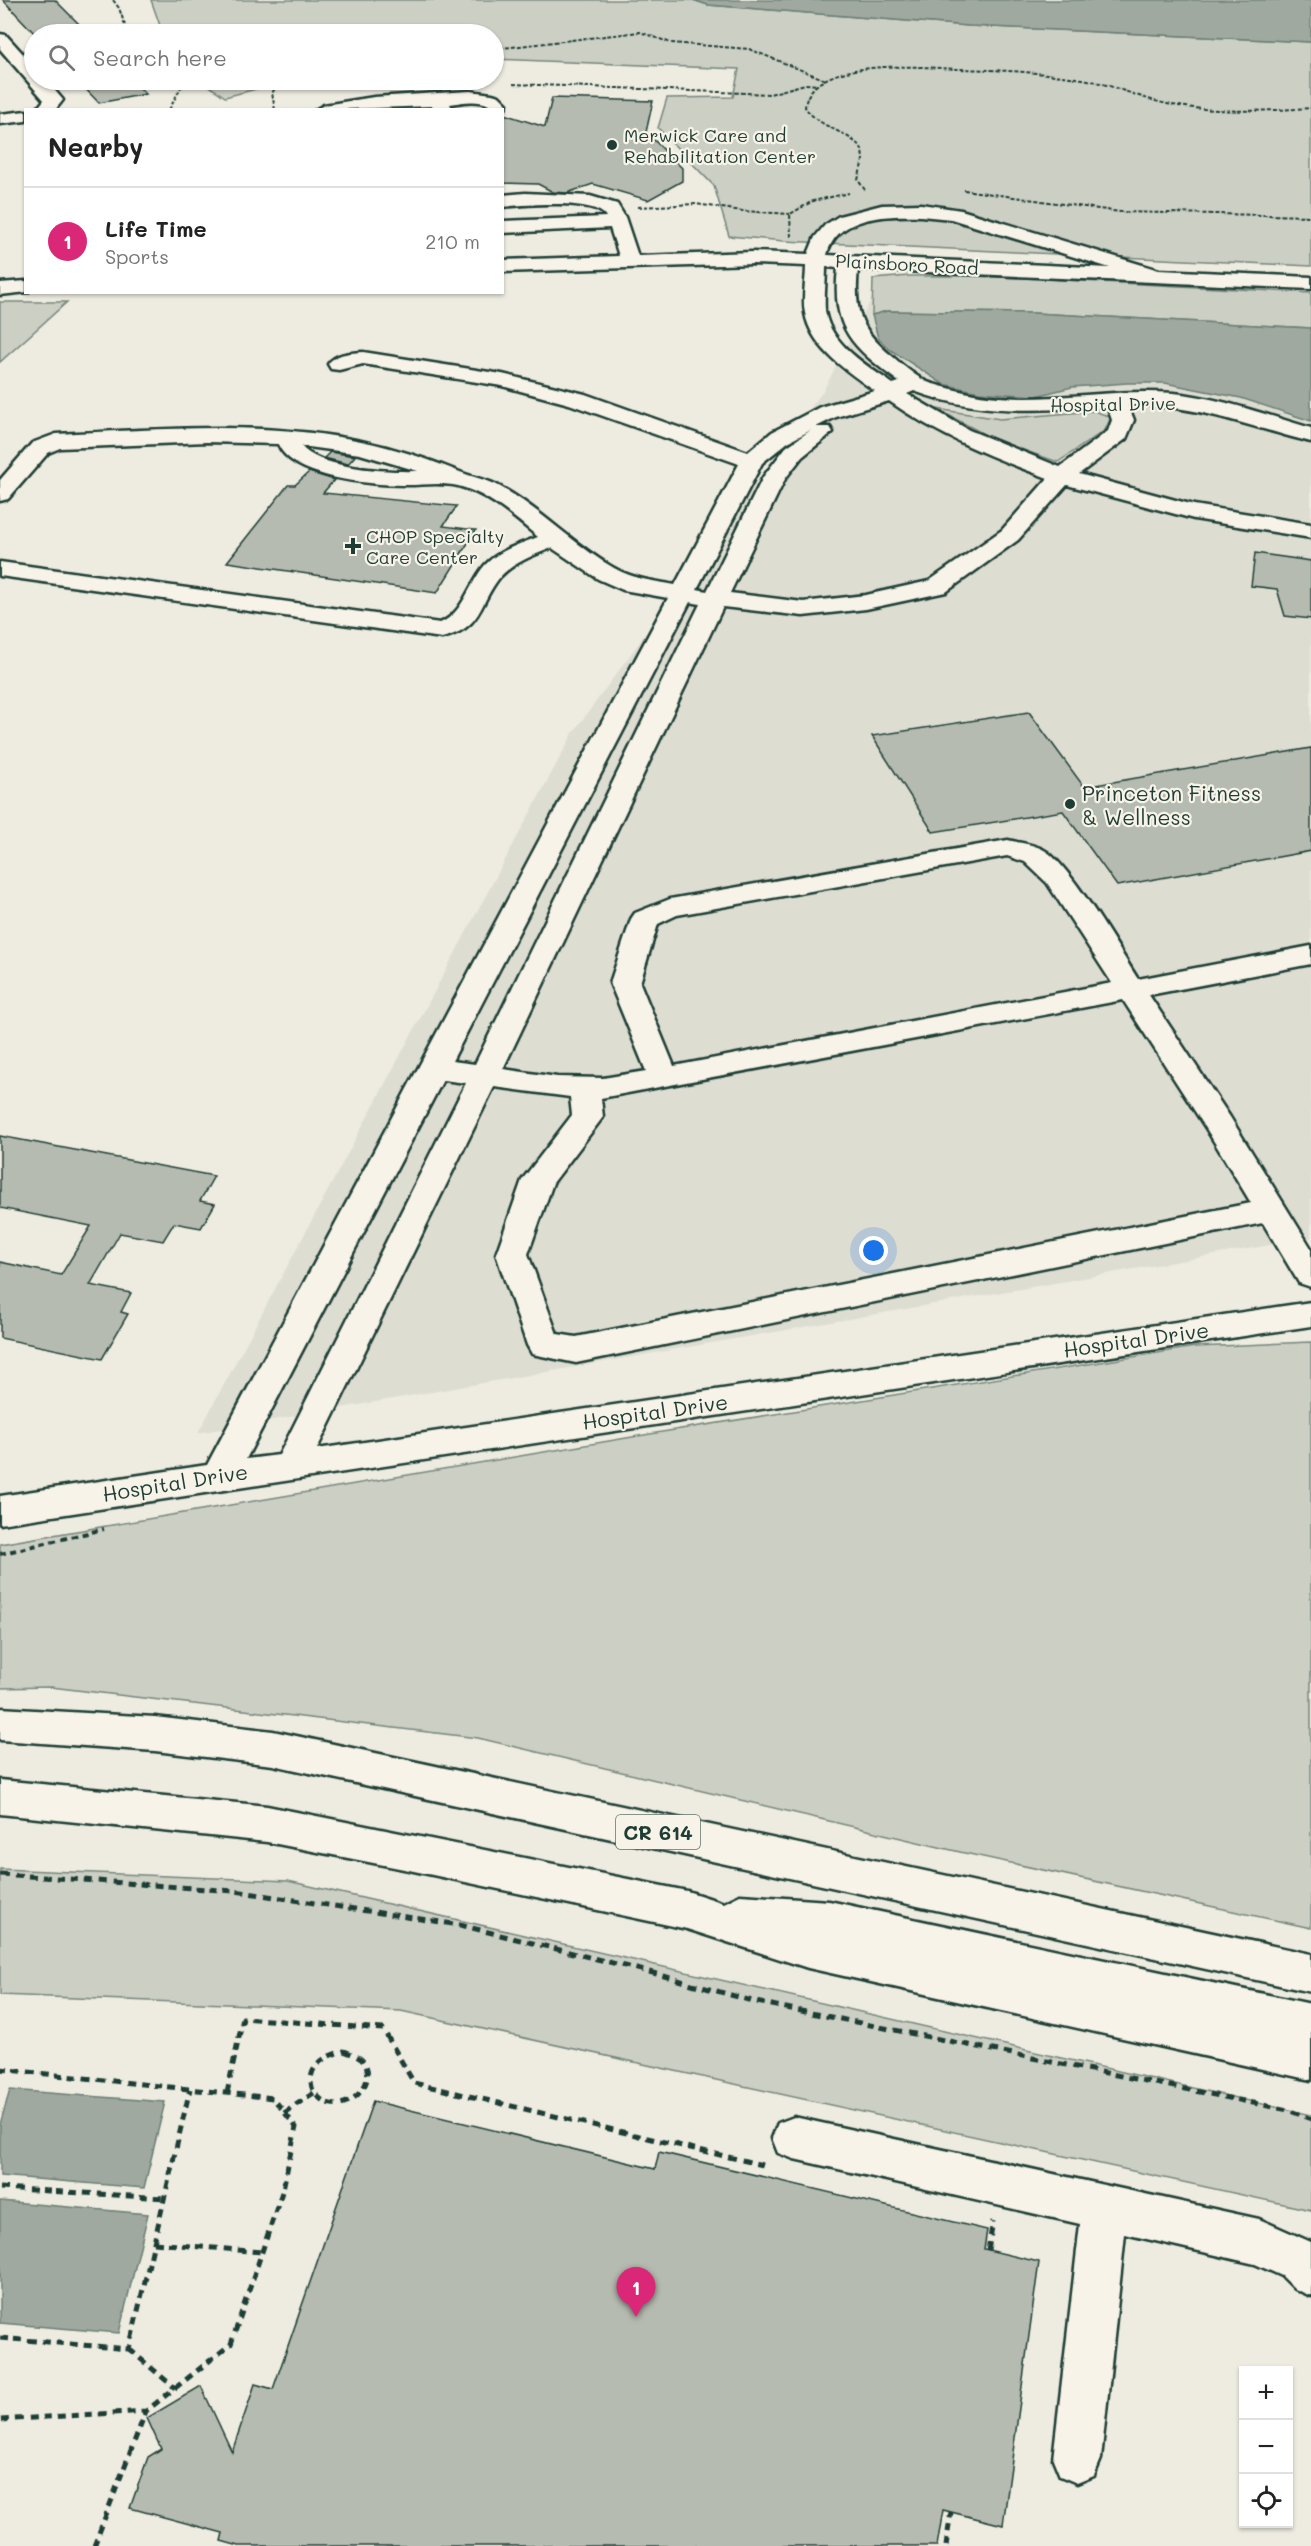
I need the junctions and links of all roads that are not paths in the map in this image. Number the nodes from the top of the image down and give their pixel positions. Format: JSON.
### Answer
{"nodes":[{"id":1,"x":0,"y":39,"type":"edge"},
{"id":2,"x":24,"y":65,"type":"edge"},
{"id":3,"x":46,"y":90,"type":"edge"},
{"id":4,"x":487,"y":90,"type":"edge"},
{"id":5,"x":493,"y":104,"type":"edge"},
{"id":6,"x":441,"y":105,"type":"edge"},
{"id":7,"x":47,"y":108,"type":"edge"},
{"id":8,"x":336,"y":108,"type":"edge"},
{"id":9,"x":24,"y":116,"type":"edge"},
{"id":10,"x":0,"y":119,"type":"edge"},
{"id":11,"x":504,"y":200,"type":"edge"},
{"id":12,"x":616,"y":222,"type":"junction"},
{"id":13,"x":504,"y":227,"type":"edge"},
{"id":14,"x":630,"y":260,"type":"junction"},
{"id":15,"x":817,"y":261,"type":"junction"},
{"id":16,"x":849,"y":262,"type":"junction"},
{"id":17,"x":504,"y":266,"type":"edge"},
{"id":18,"x":1157,"y":276,"type":"junction"},
{"id":19,"x":1311,"y":283,"type":"edge"},
{"id":20,"x":24,"y":287,"type":"edge"},
{"id":21,"x":0,"y":289,"type":"edge"},
{"id":22,"x":841,"y":354,"type":"junction"},
{"id":23,"x":339,"y":364,"type":"dead end"},
{"id":24,"x":914,"y":384,"type":"junction"},
{"id":25,"x":837,"y":392,"type":"junction"},
{"id":26,"x":891,"y":393,"type":"junction"},
{"id":27,"x":1115,"y":400,"type":"junction"},
{"id":28,"x":863,"y":404,"type":"junction"},
{"id":29,"x":1311,"y":435,"type":"edge"},
{"id":30,"x":752,"y":461,"type":"junction"},
{"id":31,"x":1064,"y":475,"type":"junction"},
{"id":32,"x":0,"y":495,"type":"edge"},
{"id":33,"x":1311,"y":531,"type":"edge"},
{"id":34,"x":555,"y":539,"type":"junction"},
{"id":35,"x":0,"y":570,"type":"edge"},
{"id":36,"x":681,"y":595,"type":"junction"},
{"id":37,"x":714,"y":599,"type":"junction"},
{"id":38,"x":1311,"y":955,"type":"edge"},
{"id":39,"x":1131,"y":990,"type":"junction"},
{"id":40,"x":433,"y":1068,"type":"junction"},
{"id":41,"x":484,"y":1077,"type":"junction"},
{"id":42,"x":664,"y":1078,"type":"junction"},
{"id":43,"x":584,"y":1087,"type":"junction"},
{"id":44,"x":1272,"y":1210,"type":"junction"},
{"id":45,"x":1302,"y":1243,"type":"edge"},
{"id":46,"x":1311,"y":1275,"type":"edge"},
{"id":47,"x":1311,"y":1314,"type":"edge"},
{"id":48,"x":292,"y":1464,"type":"junction"},
{"id":49,"x":220,"y":1475,"type":"junction"},
{"id":50,"x":0,"y":1510,"type":"edge"},
{"id":51,"x":0,"y":1724,"type":"edge"},
{"id":52,"x":0,"y":1797,"type":"edge"},
{"id":53,"x":687,"y":1910,"type":"junction"},
{"id":54,"x":1311,"y":1973,"type":"edge"},
{"id":55,"x":1311,"y":2024,"type":"edge"},
{"id":56,"x":1311,"y":2060,"type":"edge"},
{"id":57,"x":795,"y":2138,"type":"road end"},
{"id":58,"x":1105,"y":2207,"type":"junction"},
{"id":59,"x":1311,"y":2273,"type":"edge"},
{"id":60,"x":1077,"y":2459,"type":"dead end"}],
"edges":[{"from":1,"to":2,"type":"main road"},
{"from":3,"to":7,"type":"main road"},
{"from":4,"to":5,"type":"main road"},
{"from":5,"to":6,"type":"main road"},
{"from":6,"to":8,"type":"main road"},
{"from":9,"to":10,"type":"main road"},
{"from":11,"to":12,"type":"main road"},
{"from":12,"to":13,"type":"main road"},
{"from":12,"to":14,"type":"main road"},
{"from":14,"to":15,"type":"main road","name":"Plainsboro Road"},
{"from":14,"to":17,"type":"main road","name":"Plainsboro Road"},
{"from":15,"to":16,"type":"main road","name":"Plainsboro Road"},
{"from":15,"to":18,"type":"main road"},
{"from":15,"to":22,"type":"main road"},
{"from":16,"to":18,"type":"main road","name":"Plainsboro Road"},
{"from":16,"to":24,"type":"main road","name":"Hospital Drive"},
{"from":18,"to":19,"type":"main road","name":"Plainsboro Road"},
{"from":20,"to":21,"type":"main road"},
{"from":22,"to":25,"type":"main road"},
{"from":22,"to":26,"type":"main road"},
{"from":23,"to":30,"type":"main road"},
{"from":24,"to":26,"type":"main road"},
{"from":24,"to":27,"type":"main road","name":"Hospital Drive"},
{"from":25,"to":28,"type":"main road"},
{"from":25,"to":30,"type":"main road"},
{"from":26,"to":28,"type":"main road"},
{"from":26,"to":31,"type":"main road"},
{"from":27,"to":29,"type":"main road","name":"Hospital Drive"},
{"from":27,"to":31,"type":"main road"},
{"from":28,"to":37,"type":"main road"},
{"from":30,"to":36,"type":"main road"},
{"from":31,"to":33,"type":"main road"},
{"from":31,"to":37,"type":"main road"},
{"from":32,"to":34,"type":"main road"},
{"from":34,"to":35,"type":"main road"},
{"from":34,"to":36,"type":"main road"},
{"from":36,"to":37,"type":"main road"},
{"from":36,"to":40,"type":"main road"},
{"from":37,"to":41,"type":"main road"},
{"from":38,"to":39,"type":"main road"},
{"from":39,"to":42,"type":"main road"},
{"from":39,"to":42,"type":"main road"},
{"from":39,"to":44,"type":"main road"},
{"from":40,"to":41,"type":"main road"},
{"from":40,"to":49,"type":"main road"},
{"from":41,"to":43,"type":"main road"},
{"from":41,"to":48,"type":"main road"},
{"from":42,"to":43,"type":"main road"},
{"from":43,"to":44,"type":"main road"},
{"from":44,"to":45,"type":"main road"},
{"from":45,"to":46,"type":"main road"},
{"from":47,"to":48,"type":"main road","name":"Hospital Drive"},
{"from":48,"to":49,"type":"main road","name":"Hospital Drive"},
{"from":49,"to":50,"type":"main road","name":"Hospital Drive"},
{"from":51,"to":54,"type":"main road","number":"CR 614"},
{"from":52,"to":53,"type":"main road"},
{"from":53,"to":55,"type":"main road"},
{"from":53,"to":56,"type":"main road"},
{"from":57,"to":58,"type":"main road"},
{"from":58,"to":59,"type":"main road"},
{"from":58,"to":60,"type":"main road"}]}
